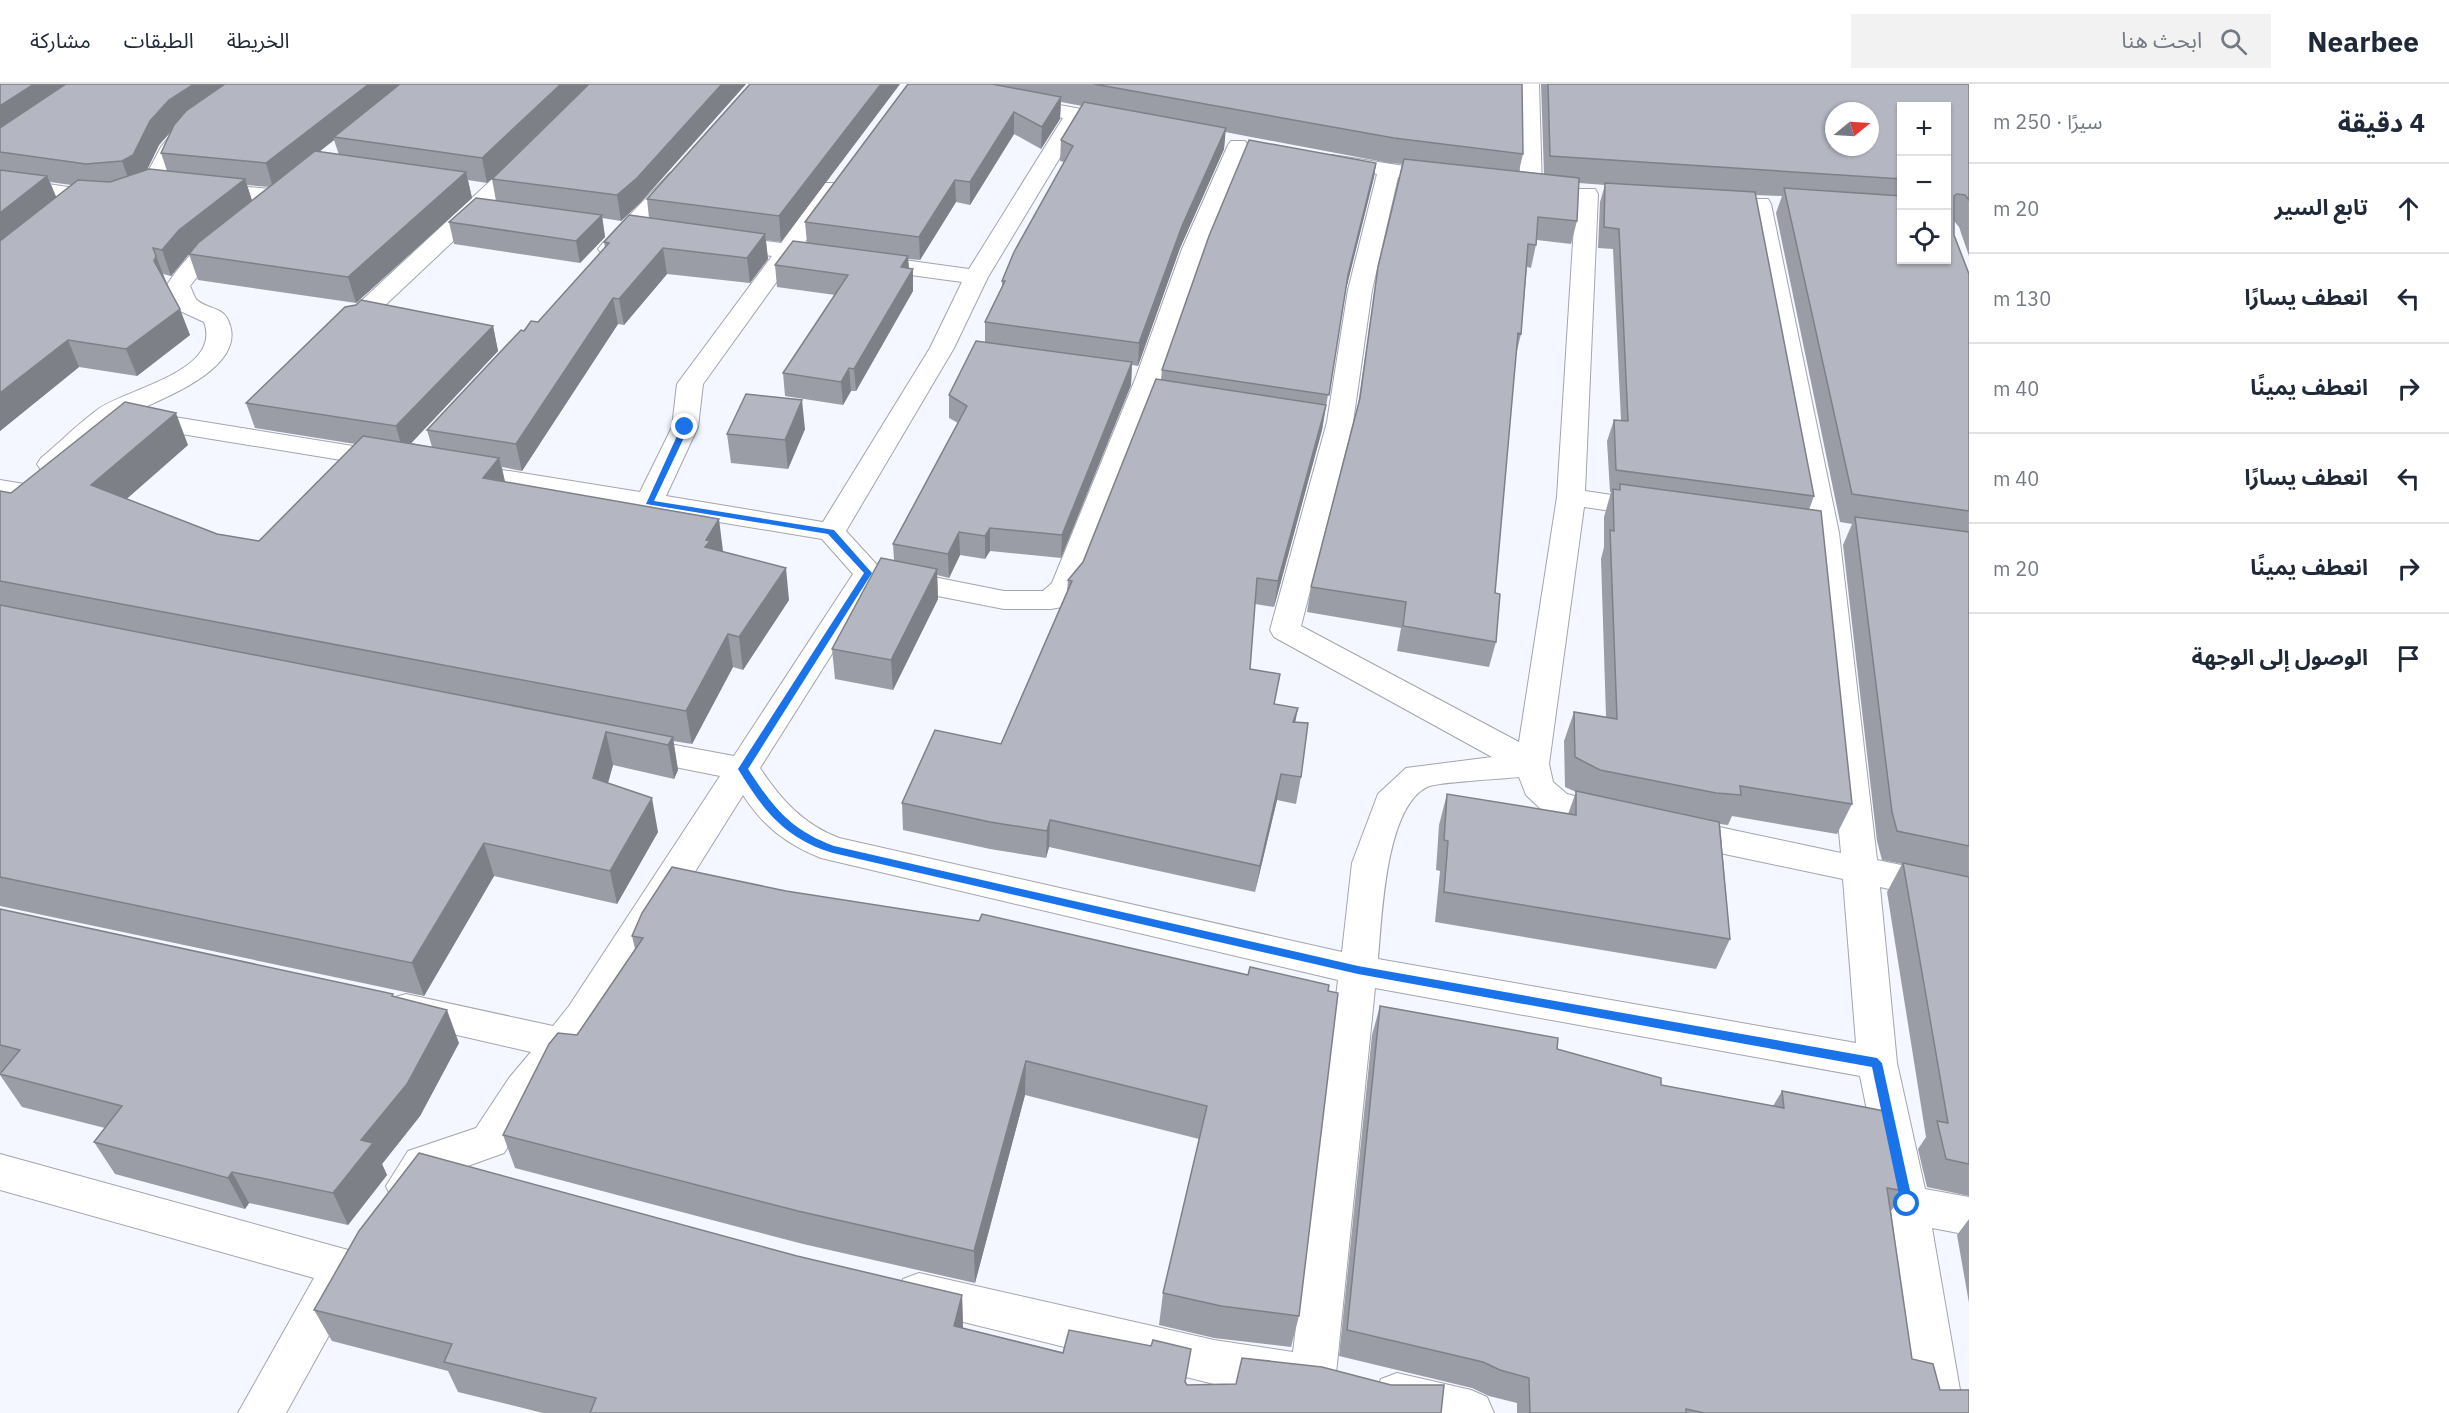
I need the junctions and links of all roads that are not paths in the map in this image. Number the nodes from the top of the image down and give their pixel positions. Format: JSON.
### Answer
{"nodes":[{"id":1,"x":253,"y":84,"type":"edge"},
{"id":2,"x":1529,"y":84,"type":"edge"},
{"id":3,"x":998,"y":99,"type":"edge"},
{"id":4,"x":1076,"y":114,"type":"junction"},
{"id":5,"x":1134,"y":125,"type":"edge"},
{"id":6,"x":1238,"y":145,"type":"dead end"},
{"id":7,"x":536,"y":150,"type":"edge"},
{"id":8,"x":1308,"y":157,"type":"edge"},
{"id":9,"x":689,"y":165,"type":"edge"},
{"id":10,"x":849,"y":167,"type":"edge"},
{"id":11,"x":1389,"y":171,"type":"junction"},
{"id":12,"x":1460,"y":180,"type":"edge"},
{"id":13,"x":0,"y":184,"type":"edge"},
{"id":14,"x":153,"y":184,"type":"junction"},
{"id":15,"x":1507,"y":186,"type":"edge"},
{"id":16,"x":1531,"y":189,"type":"junction"},
{"id":17,"x":97,"y":197,"type":"junction"},
{"id":18,"x":1760,"y":204,"type":"edge"},
{"id":19,"x":61,"y":214,"type":"edge"},
{"id":20,"x":603,"y":227,"type":"edge"},
{"id":21,"x":638,"y":232,"type":"junction"},
{"id":22,"x":707,"y":240,"type":"edge"},
{"id":23,"x":787,"y":250,"type":"junction"},
{"id":24,"x":595,"y":265,"type":"edge"},
{"id":25,"x":976,"y":277,"type":"junction"},
{"id":26,"x":353,"y":322,"type":"edge"},
{"id":27,"x":108,"y":414,"type":"junction"},
{"id":28,"x":10,"y":489,"type":"edge"},
{"id":29,"x":1571,"y":497,"type":"junction"},
{"id":30,"x":649,"y":502,"type":"junction"},
{"id":31,"x":1675,"y":512,"type":"edge"},
{"id":32,"x":0,"y":515,"type":"edge"},
{"id":33,"x":831,"y":532,"type":"junction"},
{"id":34,"x":868,"y":573,"type":"junction"},
{"id":35,"x":603,"y":742,"type":"edge"},
{"id":36,"x":1532,"y":764,"type":"junction"},
{"id":37,"x":743,"y":769,"type":"junction"},
{"id":38,"x":1860,"y":868,"type":"junction"},
{"id":39,"x":1969,"y":893,"type":"edge"},
{"id":40,"x":1358,"y":970,"type":"junction"},
{"id":41,"x":374,"y":1002,"type":"edge"},
{"id":42,"x":560,"y":1043,"type":"junction"},
{"id":43,"x":1877,"y":1063,"type":"junction"},
{"id":44,"x":423,"y":1164,"type":"junction"},
{"id":45,"x":0,"y":1172,"type":"edge"},
{"id":46,"x":492,"y":1183,"type":"edge"},
{"id":47,"x":1907,"y":1204,"type":"junction"},
{"id":48,"x":387,"y":1211,"type":"edge"},
{"id":49,"x":1969,"y":1216,"type":"edge"},
{"id":50,"x":882,"y":1285,"type":"edge"},
{"id":51,"x":1339,"y":1380,"type":"junction"},
{"id":52,"x":261,"y":1413,"type":"edge"},
{"id":53,"x":1471,"y":1413,"type":"edge"},
{"id":54,"x":1941,"y":1413,"type":"edge"}],
"edges":[{"from":1,"to":14,"type":"street"},
{"from":2,"to":16,"type":"street"},
{"from":3,"to":4,"type":"street"},
{"from":4,"to":5,"type":"street"},
{"from":4,"to":25,"type":"street"},
{"from":6,"to":34,"type":"street"},
{"from":7,"to":26,"type":"street"},
{"from":8,"to":11,"type":"street"},
{"from":9,"to":21,"type":"street"},
{"from":10,"to":23,"type":"street"},
{"from":11,"to":12,"type":"street"},
{"from":11,"to":36,"type":"street"},
{"from":13,"to":17,"type":"street"},
{"from":14,"to":17,"type":"street"},
{"from":14,"to":27,"type":"street"},
{"from":15,"to":16,"type":"street"},
{"from":16,"to":29,"type":"street"},
{"from":17,"to":19,"type":"street"},
{"from":18,"to":38,"type":"street"},
{"from":20,"to":21,"type":"street"},
{"from":21,"to":24,"type":"street"},
{"from":22,"to":23,"type":"street"},
{"from":23,"to":25,"type":"street"},
{"from":23,"to":30,"type":"street"},
{"from":25,"to":33,"type":"street"},
{"from":27,"to":28,"type":"street"},
{"from":27,"to":30,"type":"street"},
{"from":28,"to":32,"type":"street"},
{"from":29,"to":31,"type":"street"},
{"from":29,"to":36,"type":"street"},
{"from":30,"to":33,"type":"street"},
{"from":33,"to":34,"type":"street"},
{"from":34,"to":37,"type":"street"},
{"from":35,"to":37,"type":"street"},
{"from":36,"to":38,"type":"street"},
{"from":36,"to":40,"type":"street"},
{"from":37,"to":40,"type":"street"},
{"from":37,"to":42,"type":"street"},
{"from":38,"to":39,"type":"street"},
{"from":38,"to":43,"type":"street"},
{"from":40,"to":43,"type":"street"},
{"from":40,"to":51,"type":"street"},
{"from":41,"to":42,"type":"street"},
{"from":42,"to":44,"type":"street"},
{"from":43,"to":47,"type":"street"},
{"from":44,"to":46,"type":"street"},
{"from":44,"to":48,"type":"street"},
{"from":45,"to":52,"type":"street"},
{"from":47,"to":49,"type":"street"},
{"from":47,"to":54,"type":"street"},
{"from":50,"to":51,"type":"street"},
{"from":51,"to":53,"type":"street"}]}
